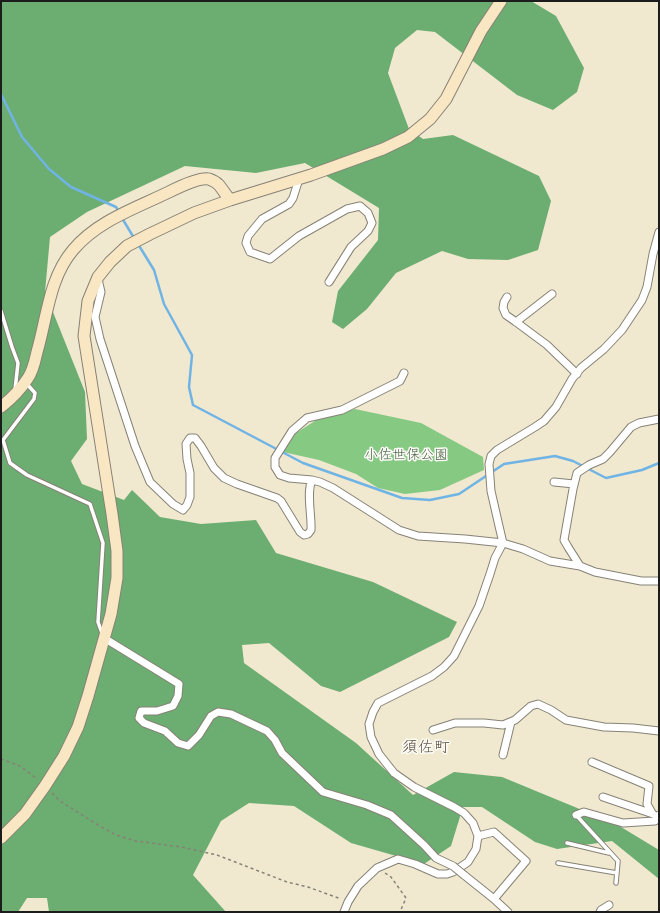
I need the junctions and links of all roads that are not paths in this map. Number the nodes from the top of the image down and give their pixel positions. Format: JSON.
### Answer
{"nodes":[{"id":1,"x":501,"y":1,"type":"edge"},
{"id":2,"x":299,"y":179,"type":"junction"},
{"id":3,"x":230,"y":200,"type":"junction"},
{"id":4,"x":659,"y":232,"type":"edge"},
{"id":5,"x":98,"y":278,"type":"junction"},
{"id":6,"x":329,"y":282,"type":"dead end"},
{"id":7,"x":552,"y":294,"type":"dead end"},
{"id":8,"x":507,"y":297,"type":"dead end"},
{"id":9,"x":1,"y":311,"type":"edge"},
{"id":10,"x":516,"y":322,"type":"junction"},
{"id":11,"x":404,"y":373,"type":"dead end"},
{"id":12,"x":577,"y":374,"type":"junction"},
{"id":13,"x":25,"y":382,"type":"junction"},
{"id":14,"x":15,"y":395,"type":"junction"},
{"id":15,"x":1,"y":407,"type":"edge"},
{"id":16,"x":659,"y":419,"type":"edge"},
{"id":17,"x":312,"y":480,"type":"junction"},
{"id":18,"x":554,"y":482,"type":"dead end"},
{"id":19,"x":574,"y":484,"type":"junction"},
{"id":20,"x":502,"y":543,"type":"junction"},
{"id":21,"x":580,"y":566,"type":"junction"},
{"id":22,"x":659,"y":581,"type":"edge"},
{"id":23,"x":104,"y":638,"type":"junction"},
{"id":24,"x":511,"y":722,"type":"junction"},
{"id":25,"x":433,"y":730,"type":"dead end"},
{"id":26,"x":659,"y":731,"type":"edge"},
{"id":27,"x":503,"y":755,"type":"dead end"},
{"id":28,"x":592,"y":762,"type":"dead end"},
{"id":29,"x":603,"y":797,"type":"dead end"},
{"id":30,"x":656,"y":815,"type":"edge"},
{"id":31,"x":576,"y":816,"type":"joint"},
{"id":32,"x":478,"y":836,"type":"junction"},
{"id":33,"x":1,"y":838,"type":"edge"},
{"id":34,"x":567,"y":843,"type":"dead end"},
{"id":35,"x":610,"y":853,"type":"junction"},
{"id":36,"x":558,"y":863,"type":"dead end"},
{"id":37,"x":617,"y":873,"type":"junction"},
{"id":38,"x":616,"y":883,"type":"dead end"},
{"id":39,"x":494,"y":899,"type":"junction"},
{"id":40,"x":609,"y":905,"type":"dead end"},
{"id":41,"x":344,"y":912,"type":"edge"},
{"id":42,"x":508,"y":912,"type":"edge"},
{"id":43,"x":600,"y":912,"type":"edge"}],
"edges":[{"from":1,"to":2,"type":"street"},
{"from":2,"to":3,"type":"street"},
{"from":2,"to":6,"type":"street"},
{"from":3,"to":5,"type":"street"},
{"from":3,"to":13,"type":"street"},
{"from":4,"to":12,"type":"street"},
{"from":5,"to":17,"type":"street"},
{"from":5,"to":23,"type":"street"},
{"from":7,"to":10,"type":"street"},
{"from":8,"to":10,"type":"street"},
{"from":9,"to":14,"type":"lane"},
{"from":10,"to":12,"type":"street"},
{"from":11,"to":17,"type":"street"},
{"from":12,"to":20,"type":"street"},
{"from":13,"to":14,"type":"street"},
{"from":13,"to":23,"type":"lane"},
{"from":14,"to":15,"type":"street"},
{"from":16,"to":19,"type":"street"},
{"from":17,"to":20,"type":"street"},
{"from":18,"to":19,"type":"street"},
{"from":19,"to":21,"type":"street"},
{"from":20,"to":21,"type":"street"},
{"from":20,"to":32,"type":"street"},
{"from":21,"to":22,"type":"street"},
{"from":23,"to":33,"type":"street"},
{"from":23,"to":39,"type":"street","bridge":true},
{"from":24,"to":25,"type":"street"},
{"from":24,"to":26,"type":"street"},
{"from":24,"to":27,"type":"street"},
{"from":28,"to":30,"type":"street"},
{"from":29,"to":30,"type":"street"},
{"from":30,"to":31,"type":"street"},
{"from":31,"to":35,"type":"lane"},
{"from":32,"to":39,"type":"street"},
{"from":32,"to":41,"type":"street"},
{"from":34,"to":35,"type":"lane"},
{"from":35,"to":37,"type":"lane"},
{"from":36,"to":37,"type":"lane"},
{"from":37,"to":38,"type":"lane"},
{"from":39,"to":42,"type":"street"},
{"from":40,"to":43,"type":"street"}]}
